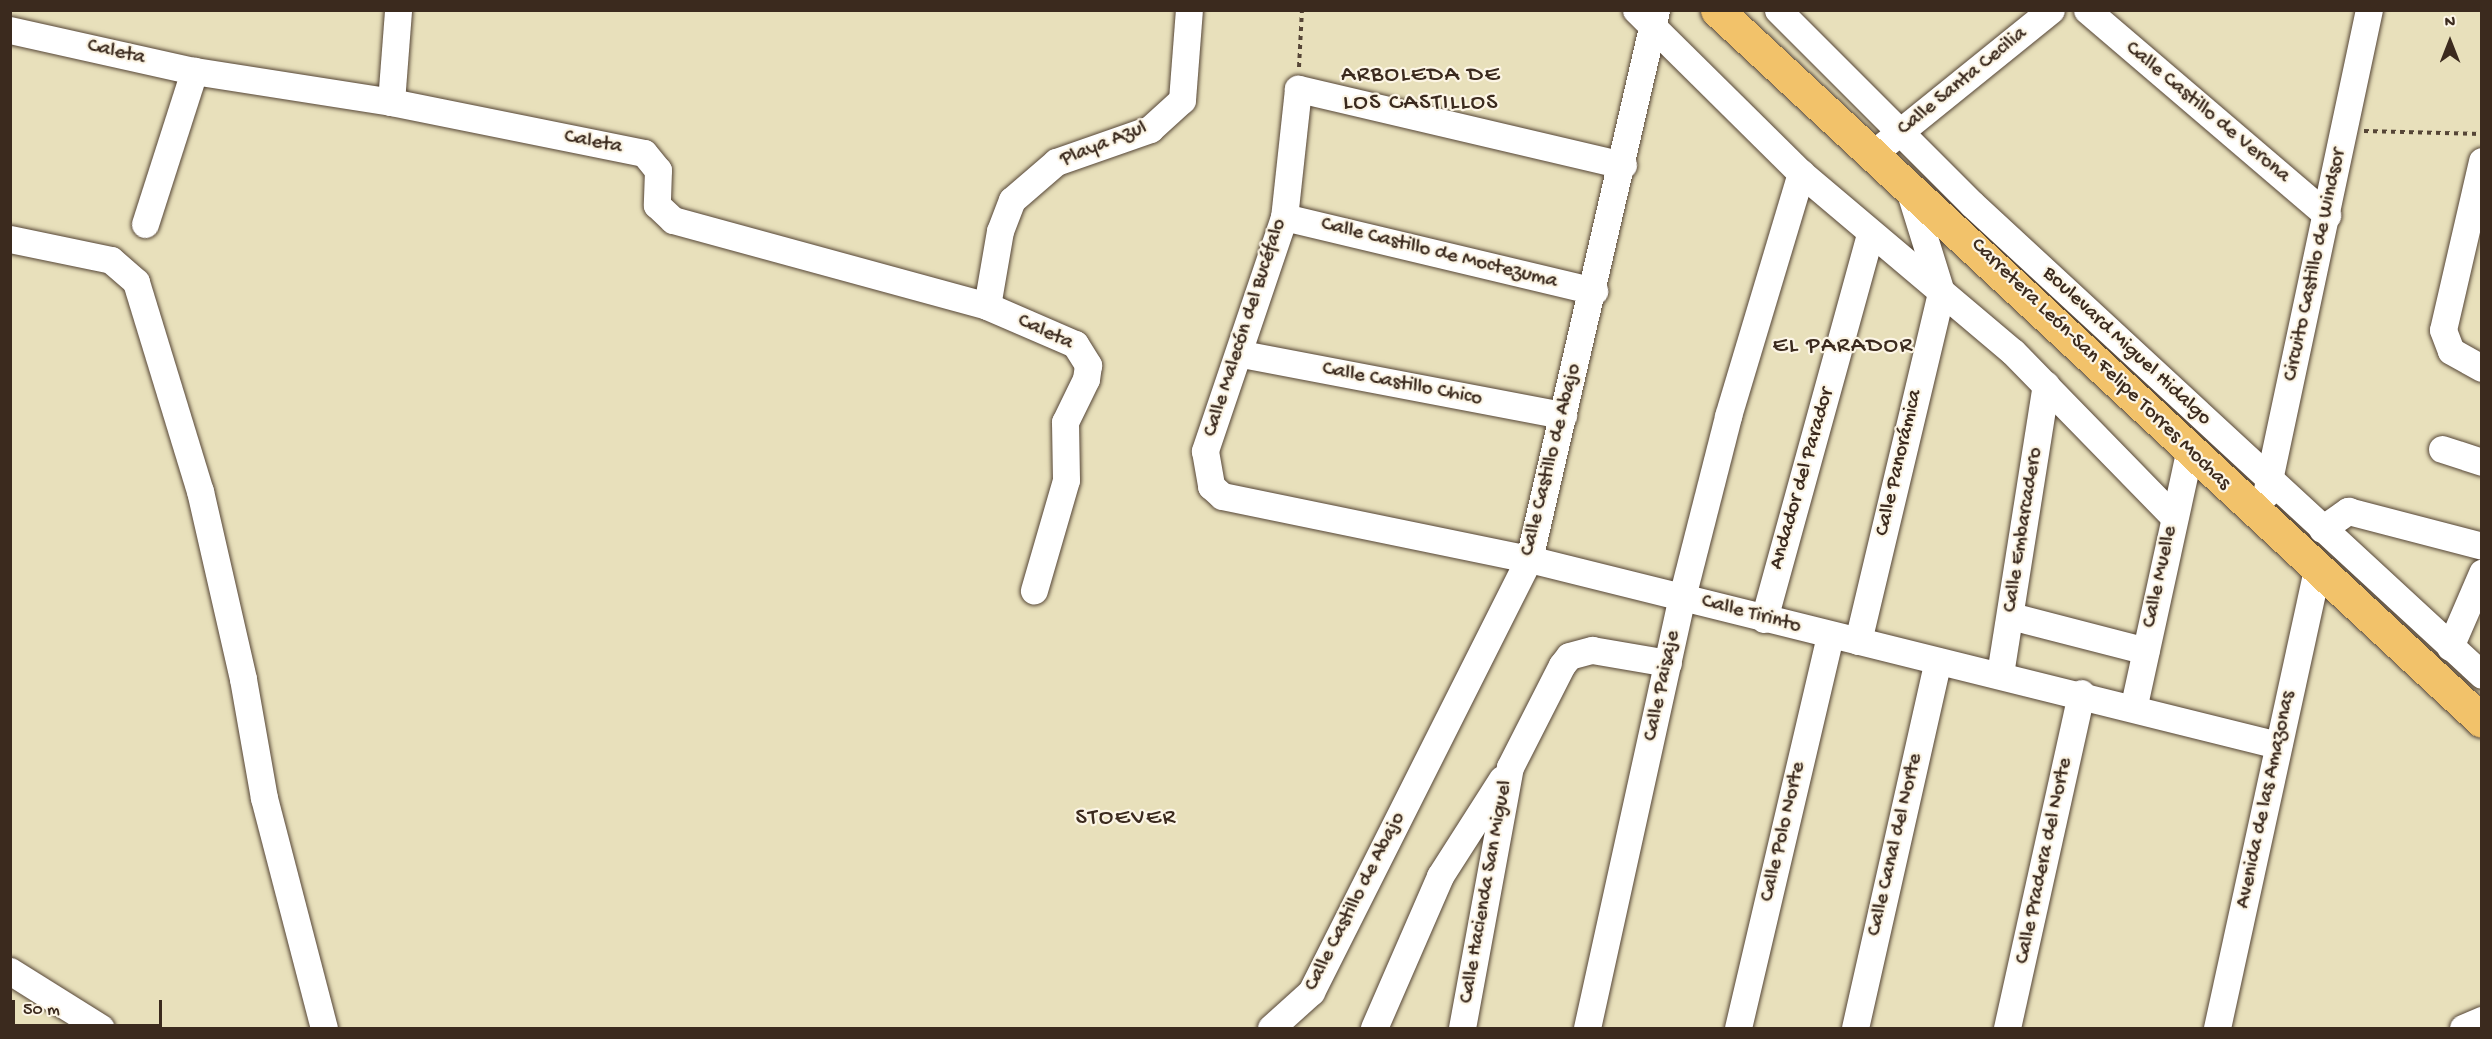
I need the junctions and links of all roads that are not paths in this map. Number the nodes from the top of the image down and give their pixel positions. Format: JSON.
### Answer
{"nodes":[{"id":1,"x":398,"y":10,"type":"edge"},
{"id":2,"x":1189,"y":10,"type":"edge"},
{"id":3,"x":1717,"y":10,"type":"edge"},
{"id":4,"x":2050,"y":10,"type":"edge"},
{"id":5,"x":2087,"y":10,"type":"edge"},
{"id":6,"x":2369,"y":10,"type":"edge"},
{"id":7,"x":1781,"y":12,"type":"edge"},
{"id":8,"x":1649,"y":17,"type":"edge"},
{"id":9,"x":10,"y":30,"type":"edge"},
{"id":10,"x":194,"y":71,"type":"junction"},
{"id":11,"x":391,"y":102,"type":"junction"},
{"id":12,"x":1905,"y":133,"type":"junction"},
{"id":13,"x":1875,"y":152,"type":"junction"},
{"id":14,"x":2481,"y":161,"type":"edge"},
{"id":15,"x":1623,"y":165,"type":"junction"},
{"id":16,"x":1802,"y":173,"type":"junction"},
{"id":17,"x":1907,"y":182,"type":"junction"},
{"id":18,"x":2327,"y":215,"type":"junction"},
{"id":19,"x":1284,"y":217,"type":"junction"},
{"id":20,"x":145,"y":224,"type":"dead end"},
{"id":21,"x":2474,"y":229,"type":"edge"},
{"id":22,"x":1870,"y":235,"type":"junction"},
{"id":23,"x":10,"y":239,"type":"edge"},
{"id":24,"x":1594,"y":291,"type":"junction"},
{"id":25,"x":1941,"y":292,"type":"junction"},
{"id":26,"x":987,"y":306,"type":"junction"},
{"id":27,"x":1242,"y":354,"type":"junction"},
{"id":28,"x":2481,"y":368,"type":"edge"},
{"id":29,"x":2046,"y":385,"type":"junction"},
{"id":30,"x":1563,"y":415,"type":"junction"},
{"id":31,"x":2190,"y":448,"type":"junction"},
{"id":32,"x":2442,"y":449,"type":"dead end"},
{"id":33,"x":2481,"y":462,"type":"edge"},
{"id":34,"x":2269,"y":479,"type":"junction"},
{"id":35,"x":1222,"y":496,"type":"joint"},
{"id":36,"x":2174,"y":518,"type":"junction"},
{"id":37,"x":2261,"y":519,"type":"junction"},
{"id":38,"x":2322,"y":529,"type":"junction"},
{"id":39,"x":2481,"y":546,"type":"edge"},
{"id":40,"x":1529,"y":559,"type":"junction"},
{"id":41,"x":2318,"y":571,"type":"junction"},
{"id":42,"x":2481,"y":573,"type":"edge"},
{"id":43,"x":1034,"y":590,"type":"dead end"},
{"id":44,"x":1682,"y":597,"type":"junction"},
{"id":45,"x":2011,"y":616,"type":"junction"},
{"id":46,"x":1764,"y":619,"type":"junction"},
{"id":47,"x":1830,"y":635,"type":"junction"},
{"id":48,"x":1858,"y":641,"type":"junction"},
{"id":49,"x":2450,"y":647,"type":"junction"},
{"id":50,"x":2146,"y":651,"type":"junction"},
{"id":51,"x":1938,"y":661,"type":"junction"},
{"id":52,"x":1668,"y":663,"type":"junction"},
{"id":53,"x":2000,"y":674,"type":"junction"},
{"id":54,"x":2481,"y":675,"type":"edge"},
{"id":55,"x":2082,"y":693,"type":"junction"},
{"id":56,"x":2134,"y":705,"type":"junction"},
{"id":57,"x":2481,"y":721,"type":"edge"},
{"id":58,"x":2278,"y":745,"type":"junction"},
{"id":59,"x":1512,"y":762,"type":"junction"},
{"id":60,"x":10,"y":971,"type":"edge"},
{"id":61,"x":2481,"y":1020,"type":"edge"},
{"id":62,"x":101,"y":1029,"type":"edge"},
{"id":63,"x":324,"y":1029,"type":"edge"},
{"id":64,"x":1271,"y":1029,"type":"edge"},
{"id":65,"x":1374,"y":1029,"type":"edge"},
{"id":66,"x":1462,"y":1029,"type":"edge"},
{"id":67,"x":1587,"y":1029,"type":"edge"},
{"id":68,"x":1738,"y":1029,"type":"edge"},
{"id":69,"x":1854,"y":1029,"type":"edge"},
{"id":70,"x":2007,"y":1029,"type":"edge"},
{"id":71,"x":2217,"y":1029,"type":"edge"},
{"id":72,"x":2463,"y":1029,"type":"edge"}],
"edges":[{"from":1,"to":11,"type":"street"},
{"from":2,"to":26,"type":"street","name":"Playa Azul"},
{"from":3,"to":13,"type":"main road","name":"Carretera León-San Felipe Torres Mochas"},
{"from":4,"to":12,"type":"street","name":"Calle Santa Cecilia"},
{"from":5,"to":18,"type":"street","name":"Calle Castillo de Verona"},
{"from":6,"to":18,"type":"street","name":"Circuito Castillo de Windsor"},
{"from":7,"to":12,"type":"street","name":"Boulevard Miguel Hidalgo"},
{"from":8,"to":15,"type":"street","name":"Calle Castillo de Abajo"},
{"from":8,"to":16,"type":"street"},
{"from":9,"to":10,"type":"street","name":"Caleta"},
{"from":10,"to":11,"type":"street","name":"Caleta"},
{"from":10,"to":20,"type":"street"},
{"from":11,"to":26,"type":"street","name":"Caleta"},
{"from":12,"to":13,"type":"street","name":"Calle Santa Cecilia"},
{"from":12,"to":34,"type":"street","name":"Boulevard Miguel Hidalgo"},
{"from":13,"to":17,"type":"main road","name":"Carretera León-San Felipe Torres Mochas"},
{"from":14,"to":21,"type":"street"},
{"from":15,"to":19,"type":"street","name":"Calle Malecón del Bucéfalo"},
{"from":15,"to":24,"type":"street","name":"Calle Castillo de Abajo"},
{"from":16,"to":22,"type":"street"},
{"from":16,"to":44,"type":"street","name":"Calle Paisaje"},
{"from":17,"to":25,"type":"street"},
{"from":17,"to":31,"type":"main road","name":"Carretera León-San Felipe Torres Mochas"},
{"from":18,"to":34,"type":"street","name":"Circuito Castillo de Windsor"},
{"from":19,"to":24,"type":"street","name":"Calle Castillo de Moctezuma"},
{"from":19,"to":27,"type":"street","name":"Calle Malecón del Bucéfalo"},
{"from":21,"to":28,"type":"street"},
{"from":22,"to":25,"type":"street"},
{"from":22,"to":46,"type":"street","name":"Andador del Parador"},
{"from":23,"to":63,"type":"street"},
{"from":24,"to":30,"type":"street","name":"Calle Castillo de Abajo"},
{"from":25,"to":29,"type":"street"},
{"from":25,"to":48,"type":"street","name":"Calle Panorámica"},
{"from":26,"to":43,"type":"street","name":"Caleta"},
{"from":27,"to":30,"type":"street","name":"Calle Castillo Chico"},
{"from":27,"to":35,"type":"street","name":"Calle Malecón del Bucéfalo"},
{"from":29,"to":36,"type":"street"},
{"from":29,"to":45,"type":"street","name":"Calle Embarcadero"},
{"from":30,"to":40,"type":"street","name":"Calle Castillo de Abajo"},
{"from":31,"to":36,"type":"street","name":"Calle Muelle"},
{"from":31,"to":37,"type":"main road","name":"Carretera León-San Felipe Torres Mochas"},
{"from":32,"to":33,"type":"street"},
{"from":34,"to":37,"type":"street","name":"Circuito Castillo de Windsor"},
{"from":34,"to":38,"type":"street","name":"Boulevard Miguel Hidalgo"},
{"from":35,"to":40,"type":"street","name":"Calle Tirinto"},
{"from":36,"to":50,"type":"street","name":"Calle Muelle"},
{"from":37,"to":41,"type":"main road","name":"Carretera León-San Felipe Torres Mochas"},
{"from":38,"to":39,"type":"street"},
{"from":38,"to":49,"type":"street","name":"Boulevard Miguel Hidalgo"},
{"from":40,"to":44,"type":"street","name":"Calle Tirinto"},
{"from":40,"to":64,"type":"street","name":"Calle Castillo de Abajo"},
{"from":41,"to":57,"type":"main road","name":"Carretera León-San Felipe Torres Mochas"},
{"from":41,"to":58,"type":"street","name":"Avenida de las Amazonas"},
{"from":42,"to":49,"type":"street"},
{"from":44,"to":46,"type":"street","name":"Calle Tirinto"},
{"from":44,"to":52,"type":"street","name":"Calle Paisaje"},
{"from":45,"to":50,"type":"street"},
{"from":45,"to":53,"type":"street","name":"Calle Embarcadero"},
{"from":46,"to":47,"type":"street","name":"Calle Tirinto"},
{"from":47,"to":48,"type":"street","name":"Calle Tirinto"},
{"from":47,"to":68,"type":"street","name":"Calle Polo Norte"},
{"from":48,"to":51,"type":"street","name":"Calle Tirinto"},
{"from":49,"to":54,"type":"street","name":"Boulevard Miguel Hidalgo"},
{"from":50,"to":56,"type":"street","name":"Calle Muelle"},
{"from":51,"to":53,"type":"street","name":"Calle Tirinto"},
{"from":51,"to":69,"type":"street","name":"Calle Canal del Norte"},
{"from":52,"to":59,"type":"street"},
{"from":52,"to":67,"type":"street","name":"Calle Paisaje"},
{"from":53,"to":55,"type":"street","name":"Calle Tirinto"},
{"from":55,"to":56,"type":"street","name":"Calle Tirinto"},
{"from":55,"to":70,"type":"street","name":"Calle Pradera del Norte"},
{"from":56,"to":58,"type":"street","name":"Calle Tirinto"},
{"from":58,"to":71,"type":"street","name":"Avenida de las Amazonas"},
{"from":59,"to":65,"type":"street"},
{"from":59,"to":66,"type":"street","name":"Calle Hacienda San Miguel"},
{"from":60,"to":62,"type":"street"},
{"from":61,"to":72,"type":"street"}]}
